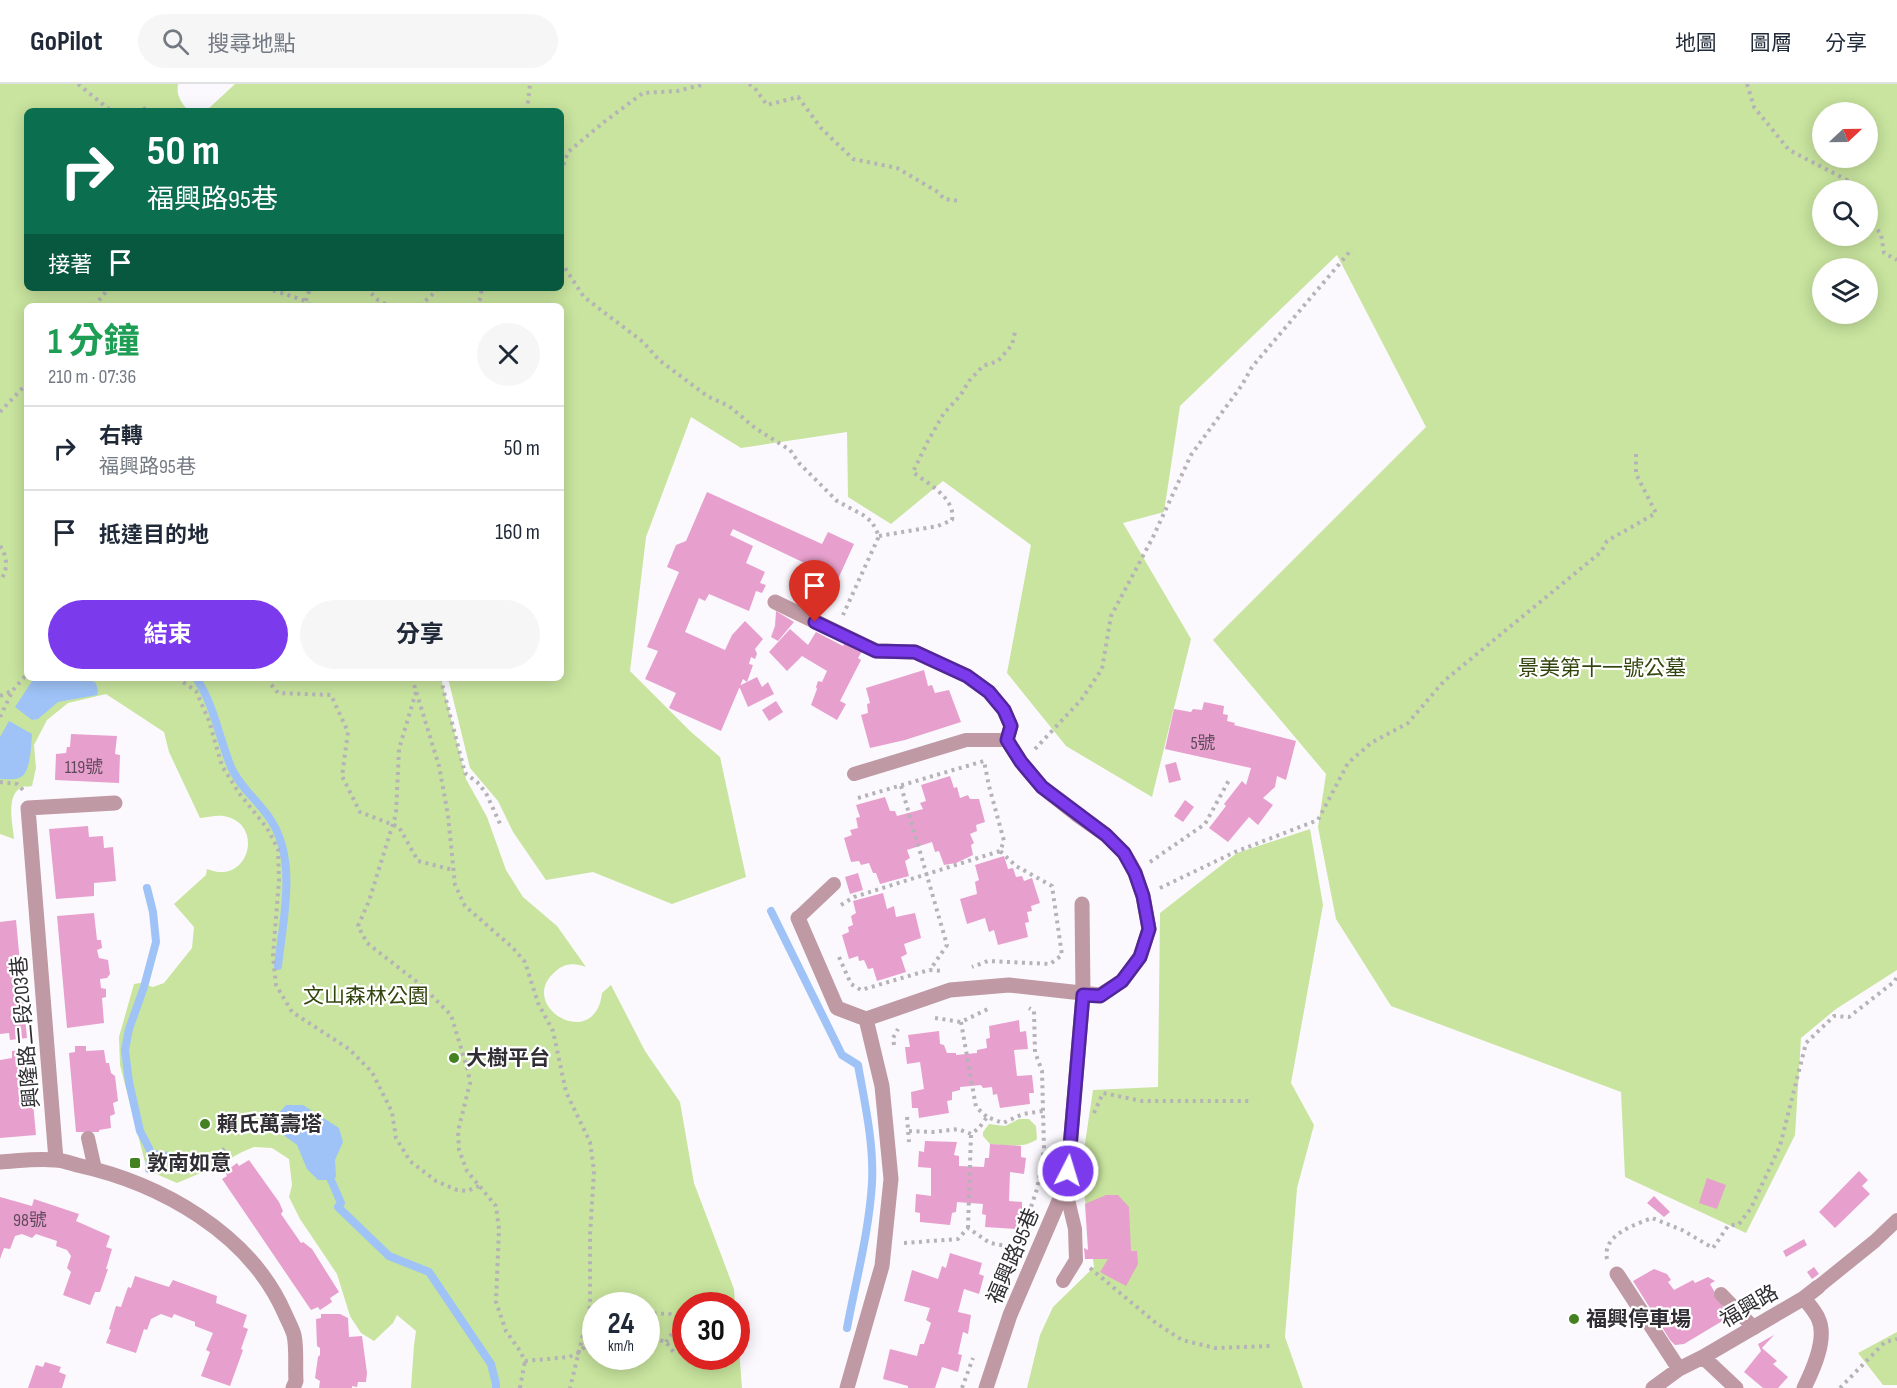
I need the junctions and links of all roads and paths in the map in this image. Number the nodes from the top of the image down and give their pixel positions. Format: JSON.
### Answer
{"nodes":[{"id":1,"x":78,"y":84,"type":"edge"},
{"id":2,"x":530,"y":84,"type":"edge"},
{"id":3,"x":705,"y":84,"type":"edge"},
{"id":4,"x":749,"y":84,"type":"edge"},
{"id":5,"x":1747,"y":84,"type":"edge"},
{"id":6,"x":107,"y":108,"type":"edge"},
{"id":7,"x":527,"y":108,"type":"edge"},
{"id":8,"x":564,"y":163,"type":"edge"},
{"id":9,"x":1848,"y":180,"type":"edge"},
{"id":10,"x":960,"y":201,"type":"dead end"},
{"id":11,"x":1878,"y":230,"type":"edge"},
{"id":12,"x":1352,"y":249,"type":"dead end"},
{"id":13,"x":1897,"y":260,"type":"edge"},
{"id":14,"x":564,"y":267,"type":"edge"},
{"id":15,"x":106,"y":291,"type":"edge"},
{"id":16,"x":275,"y":291,"type":"edge"},
{"id":17,"x":309,"y":291,"type":"edge"},
{"id":18,"x":369,"y":291,"type":"edge"},
{"id":19,"x":436,"y":291,"type":"edge"},
{"id":20,"x":306,"y":301,"type":"joint"},
{"id":21,"x":96,"y":303,"type":"edge"},
{"id":22,"x":384,"y":303,"type":"edge"},
{"id":23,"x":423,"y":303,"type":"edge"},
{"id":24,"x":1015,"y":332,"type":"dead end"},
{"id":25,"x":24,"y":386,"type":"edge"},
{"id":26,"x":0,"y":412,"type":"edge"},
{"id":27,"x":1636,"y":453,"type":"dead end"},
{"id":28,"x":879,"y":536,"type":"junction"},
{"id":29,"x":0,"y":546,"type":"edge"},
{"id":30,"x":0,"y":581,"type":"edge"},
{"id":31,"x":776,"y":602,"type":"dead end"},
{"id":32,"x":835,"y":632,"type":"junction"},
{"id":33,"x":24,"y":677,"type":"edge"},
{"id":34,"x":181,"y":681,"type":"edge"},
{"id":35,"x":271,"y":681,"type":"edge"},
{"id":36,"x":413,"y":681,"type":"edge"},
{"id":37,"x":442,"y":681,"type":"edge"},
{"id":38,"x":13,"y":690,"type":"junction"},
{"id":39,"x":416,"y":692,"type":"junction"},
{"id":40,"x":0,"y":696,"type":"edge"},
{"id":41,"x":0,"y":717,"type":"edge"},
{"id":42,"x":1007,"y":740,"type":"junction"},
{"id":43,"x":1021,"y":762,"type":"junction"},
{"id":44,"x":854,"y":774,"type":"dead end"},
{"id":45,"x":1229,"y":780,"type":"dead end"},
{"id":46,"x":901,"y":786,"type":"junction"},
{"id":47,"x":858,"y":798,"type":"dead end"},
{"id":48,"x":115,"y":803,"type":"dead end"},
{"id":49,"x":501,"y":826,"type":"dead end"},
{"id":50,"x":1000,"y":851,"type":"junction"},
{"id":51,"x":453,"y":870,"type":"junction"},
{"id":52,"x":1135,"y":873,"type":"junction"},
{"id":53,"x":927,"y":875,"type":"junction"},
{"id":54,"x":834,"y":884,"type":"dead end"},
{"id":55,"x":1143,"y":896,"type":"junction"},
{"id":56,"x":1082,"y":904,"type":"dead end"},
{"id":57,"x":832,"y":910,"type":"dead end"},
{"id":58,"x":798,"y":918,"type":"joint"},
{"id":59,"x":838,"y":955,"type":"dead end"},
{"id":60,"x":970,"y":968,"type":"dead end"},
{"id":61,"x":930,"y":970,"type":"junction"},
{"id":62,"x":951,"y":971,"type":"dead end"},
{"id":63,"x":1897,"y":976,"type":"edge"},
{"id":64,"x":1083,"y":995,"type":"junction"},
{"id":65,"x":1022,"y":1004,"type":"dead end"},
{"id":66,"x":1000,"y":1007,"type":"dead end"},
{"id":67,"x":866,"y":1019,"type":"junction"},
{"id":68,"x":928,"y":1019,"type":"dead end"},
{"id":69,"x":961,"y":1022,"type":"junction"},
{"id":70,"x":900,"y":1026,"type":"dead end"},
{"id":71,"x":894,"y":1047,"type":"dead end"},
{"id":72,"x":1251,"y":1101,"type":"dead end"},
{"id":73,"x":905,"y":1109,"type":"dead end"},
{"id":74,"x":1043,"y":1111,"type":"junction"},
{"id":75,"x":987,"y":1117,"type":"junction"},
{"id":76,"x":1090,"y":1122,"type":"dead end"},
{"id":77,"x":909,"y":1131,"type":"junction"},
{"id":78,"x":971,"y":1134,"type":"junction"},
{"id":79,"x":88,"y":1138,"type":"dead end"},
{"id":80,"x":225,"y":1148,"type":"dead end"},
{"id":81,"x":909,"y":1153,"type":"dead end"},
{"id":82,"x":56,"y":1160,"type":"junction"},
{"id":83,"x":0,"y":1161,"type":"edge"},
{"id":84,"x":95,"y":1169,"type":"junction"},
{"id":85,"x":153,"y":1172,"type":"dead end"},
{"id":86,"x":479,"y":1186,"type":"junction"},
{"id":87,"x":1065,"y":1187,"type":"junction"},
{"id":88,"x":1897,"y":1220,"type":"edge"},
{"id":89,"x":968,"y":1227,"type":"junction"},
{"id":90,"x":1017,"y":1248,"type":"junction"},
{"id":91,"x":901,"y":1253,"type":"dead end"},
{"id":92,"x":1013,"y":1257,"type":"dead end"},
{"id":93,"x":1076,"y":1260,"type":"junction"},
{"id":94,"x":1617,"y":1274,"type":"joint"},
{"id":95,"x":1063,"y":1281,"type":"dead end"},
{"id":96,"x":1818,"y":1287,"type":"joint"},
{"id":97,"x":1721,"y":1294,"type":"dead end"},
{"id":98,"x":1804,"y":1298,"type":"junction"},
{"id":99,"x":660,"y":1313,"type":"edge"},
{"id":100,"x":1754,"y":1328,"type":"junction"},
{"id":101,"x":1897,"y":1339,"type":"edge"},
{"id":102,"x":660,"y":1340,"type":"edge"},
{"id":103,"x":666,"y":1342,"type":"junction"},
{"id":104,"x":1270,"y":1346,"type":"dead end"},
{"id":105,"x":582,"y":1350,"type":"edge"},
{"id":106,"x":672,"y":1350,"type":"edge"},
{"id":107,"x":580,"y":1352,"type":"junction"},
{"id":108,"x":974,"y":1355,"type":"dead end"},
{"id":109,"x":1703,"y":1357,"type":"junction"},
{"id":110,"x":525,"y":1361,"type":"junction"},
{"id":111,"x":1679,"y":1369,"type":"junction"},
{"id":112,"x":293,"y":1388,"type":"edge"},
{"id":113,"x":520,"y":1388,"type":"edge"},
{"id":114,"x":570,"y":1388,"type":"edge"},
{"id":115,"x":847,"y":1388,"type":"edge"},
{"id":116,"x":962,"y":1388,"type":"edge"},
{"id":117,"x":986,"y":1388,"type":"edge"},
{"id":118,"x":1653,"y":1388,"type":"edge"},
{"id":119,"x":1736,"y":1388,"type":"edge"},
{"id":120,"x":1804,"y":1388,"type":"edge"},
{"id":121,"x":1840,"y":1388,"type":"edge"}],
"edges":[{"from":1,"to":6,"type":"path"},
{"from":2,"to":7,"type":"path"},
{"from":3,"to":8,"type":"path"},
{"from":4,"to":10,"type":"path"},
{"from":5,"to":9,"type":"path"},
{"from":11,"to":13,"type":"path"},
{"from":12,"to":43,"type":"path"},
{"from":14,"to":28,"type":"path"},
{"from":15,"to":21,"type":"path"},
{"from":16,"to":20,"type":"path"},
{"from":17,"to":20,"type":"path"},
{"from":18,"to":22,"type":"path"},
{"from":19,"to":23,"type":"path"},
{"from":24,"to":28,"type":"path"},
{"from":25,"to":26,"type":"path"},
{"from":27,"to":55,"type":"path"},
{"from":28,"to":32,"type":"path"},
{"from":29,"to":30,"type":"path"},
{"from":31,"to":32,"type":"street"},
{"from":32,"to":42,"type":"street"},
{"from":33,"to":38,"type":"path"},
{"from":34,"to":86,"type":"path"},
{"from":35,"to":51,"type":"path","bridge":true},
{"from":36,"to":39,"type":"path"},
{"from":37,"to":49,"type":"path"},
{"from":38,"to":40,"type":"path"},
{"from":38,"to":41,"type":"path"},
{"from":39,"to":51,"type":"path"},
{"from":39,"to":86,"type":"path"},
{"from":42,"to":43,"type":"street"},
{"from":42,"to":44,"type":"lane"},
{"from":43,"to":52,"type":"street"},
{"from":45,"to":52,"type":"path"},
{"from":46,"to":47,"type":"path"},
{"from":46,"to":50,"type":"path"},
{"from":46,"to":53,"type":"path"},
{"from":48,"to":82,"type":"street","name":"興隆路二段203巷"},
{"from":50,"to":53,"type":"path"},
{"from":50,"to":60,"type":"path"},
{"from":51,"to":107,"type":"path"},
{"from":52,"to":55,"type":"street"},
{"from":53,"to":57,"type":"path"},
{"from":53,"to":61,"type":"path"},
{"from":54,"to":58,"type":"lane"},
{"from":55,"to":64,"type":"street"},
{"from":56,"to":64,"type":"street","name":"福興路95巷"},
{"from":58,"to":67,"type":"street"},
{"from":59,"to":61,"type":"path"},
{"from":61,"to":62,"type":"path"},
{"from":63,"to":94,"type":"path"},
{"from":64,"to":67,"type":"street"},
{"from":64,"to":87,"type":"street","name":"福興路95巷"},
{"from":65,"to":74,"type":"path"},
{"from":66,"to":69,"type":"path"},
{"from":67,"to":115,"type":"street"},
{"from":68,"to":69,"type":"path"},
{"from":69,"to":75,"type":"path"},
{"from":70,"to":71,"type":"path"},
{"from":72,"to":76,"type":"path"},
{"from":73,"to":77,"type":"path"},
{"from":74,"to":75,"type":"path"},
{"from":74,"to":90,"type":"path"},
{"from":75,"to":78,"type":"path"},
{"from":77,"to":78,"type":"path"},
{"from":77,"to":81,"type":"path"},
{"from":78,"to":89,"type":"path"},
{"from":79,"to":84,"type":"lane"},
{"from":80,"to":85,"type":"path"},
{"from":82,"to":83,"type":"street"},
{"from":82,"to":84,"type":"street"},
{"from":84,"to":112,"type":"street"},
{"from":86,"to":110,"type":"path"},
{"from":87,"to":93,"type":"lane"},
{"from":87,"to":117,"type":"street","name":"福興路95巷"},
{"from":88,"to":96,"type":"lane","name":"福興路"},
{"from":89,"to":90,"type":"path"},
{"from":89,"to":91,"type":"path"},
{"from":90,"to":92,"type":"path"},
{"from":93,"to":95,"type":"lane"},
{"from":93,"to":104,"type":"path"},
{"from":94,"to":111,"type":"street"},
{"from":96,"to":98,"type":"street","name":"福興路"},
{"from":97,"to":100,"type":"lane"},
{"from":98,"to":100,"type":"street","name":"福興路"},
{"from":98,"to":120,"type":"street","name":"福興路"},
{"from":99,"to":103,"type":"path"},
{"from":100,"to":109,"type":"street","name":"福興路"},
{"from":101,"to":121,"type":"path"},
{"from":102,"to":103,"type":"path"},
{"from":103,"to":106,"type":"path"},
{"from":105,"to":107,"type":"path"},
{"from":107,"to":110,"type":"path"},
{"from":107,"to":114,"type":"path"},
{"from":108,"to":116,"type":"path"},
{"from":109,"to":111,"type":"street","name":"福興路"},
{"from":109,"to":119,"type":"street"},
{"from":110,"to":113,"type":"path"},
{"from":111,"to":118,"type":"street","name":"福興路"}]}
